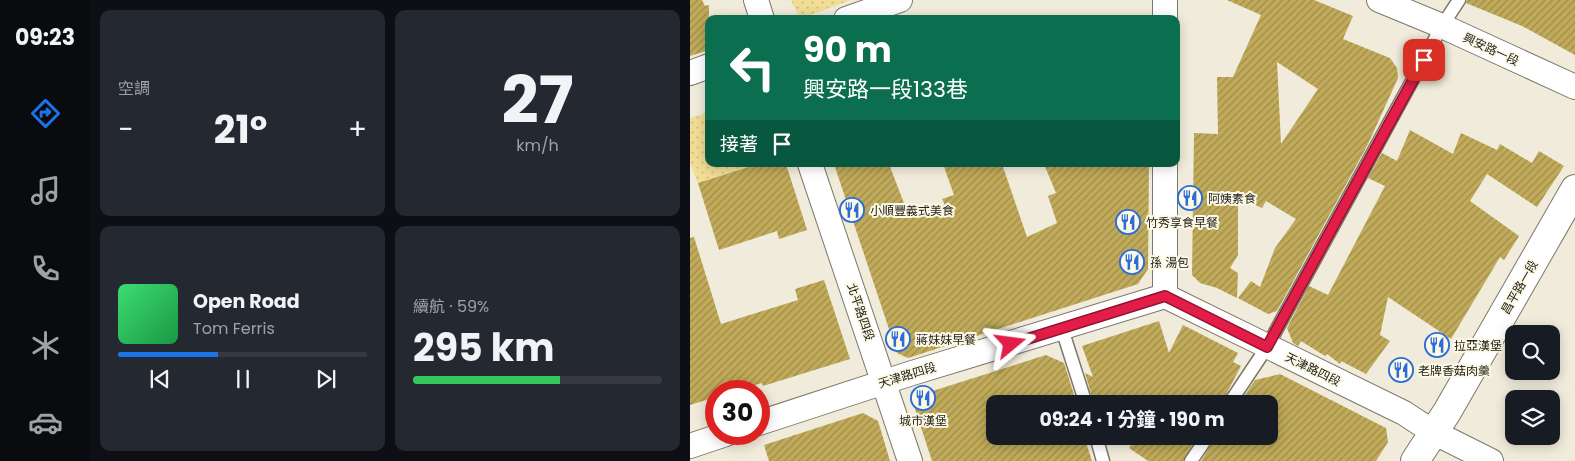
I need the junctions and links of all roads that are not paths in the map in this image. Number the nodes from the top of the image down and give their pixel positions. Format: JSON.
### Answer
{"nodes":[{"id":1,"x":756,"y":0,"type":"edge"},
{"id":2,"x":900,"y":0,"type":"edge"},
{"id":3,"x":1164,"y":0,"type":"edge"},
{"id":4,"x":1379,"y":0,"type":"edge"},
{"id":5,"x":1459,"y":0,"type":"edge"},
{"id":6,"x":761,"y":15,"type":"edge"},
{"id":7,"x":857,"y":15,"type":"edge"},
{"id":8,"x":1164,"y":15,"type":"edge"},
{"id":9,"x":1442,"y":26,"type":"junction"},
{"id":10,"x":705,"y":67,"type":"edge"},
{"id":11,"x":690,"y":73,"type":"edge"},
{"id":12,"x":1575,"y":87,"type":"edge"},
{"id":13,"x":811,"y":167,"type":"edge"},
{"id":14,"x":1165,"y":167,"type":"edge"},
{"id":15,"x":1575,"y":189,"type":"edge"},
{"id":16,"x":1165,"y":296,"type":"junction"},
{"id":17,"x":1062,"y":328,"type":"junction"},
{"id":18,"x":1267,"y":347,"type":"junction"},
{"id":19,"x":883,"y":382,"type":"junction"},
{"id":20,"x":1083,"y":395,"type":"edge"},
{"id":21,"x":1235,"y":395,"type":"edge"},
{"id":22,"x":770,"y":419,"type":"edge"},
{"id":23,"x":1433,"y":432,"type":"junction"},
{"id":24,"x":705,"y":441,"type":"edge"},
{"id":25,"x":1099,"y":445,"type":"edge"},
{"id":26,"x":1202,"y":445,"type":"edge"},
{"id":27,"x":690,"y":446,"type":"edge"},
{"id":28,"x":910,"y":461,"type":"edge"},
{"id":29,"x":1103,"y":461,"type":"edge"},
{"id":30,"x":1192,"y":461,"type":"edge"},
{"id":31,"x":1415,"y":461,"type":"edge"},
{"id":32,"x":1492,"y":461,"type":"edge"}],
"edges":[{"from":1,"to":6,"type":"street"},
{"from":2,"to":7,"type":"street"},
{"from":3,"to":8,"type":"street"},
{"from":4,"to":9,"type":"street","name":"興安路一段"},
{"from":5,"to":9,"type":"lane"},
{"from":9,"to":12,"type":"street","name":"興安路一段"},
{"from":9,"to":18,"type":"lane"},
{"from":10,"to":11,"type":"street"},
{"from":13,"to":19,"type":"street","name":"北平路四段"},
{"from":14,"to":16,"type":"street"},
{"from":15,"to":23,"type":"street","name":"昌平路一段"},
{"from":16,"to":17,"type":"street","name":"天津路四段"},
{"from":16,"to":18,"type":"street","name":"天津路四段"},
{"from":17,"to":19,"type":"street","name":"天津路四段"},
{"from":17,"to":20,"type":"lane"},
{"from":18,"to":21,"type":"lane"},
{"from":18,"to":23,"type":"street","name":"天津路四段"},
{"from":19,"to":22,"type":"street","name":"天津路四段"},
{"from":19,"to":28,"type":"street","name":"北平路四段"},
{"from":23,"to":31,"type":"street","name":"昌平路一段"},
{"from":23,"to":32,"type":"street","name":"天津路四段"},
{"from":24,"to":27,"type":"street"},
{"from":25,"to":29,"type":"lane"},
{"from":26,"to":30,"type":"lane"}]}
